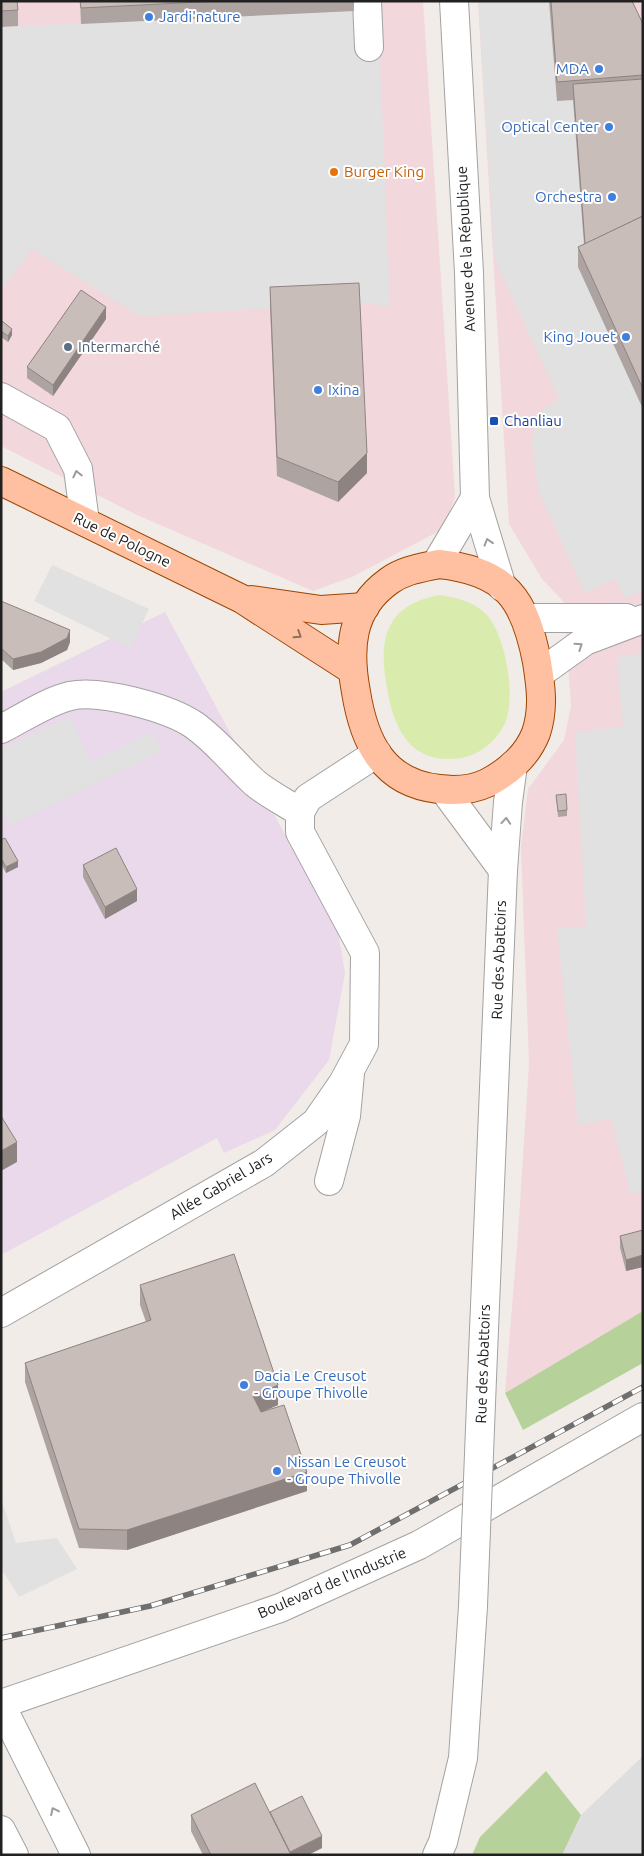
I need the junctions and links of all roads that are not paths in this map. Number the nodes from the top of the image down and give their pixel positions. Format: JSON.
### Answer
{"nodes":[{"id":1,"x":367,"y":1,"type":"edge"},
{"id":2,"x":454,"y":1,"type":"edge"},
{"id":3,"x":369,"y":47,"type":"dead end"},
{"id":4,"x":1,"y":397,"type":"edge"},
{"id":5,"x":1,"y":481,"type":"edge"},
{"id":6,"x":475,"y":498,"type":"junction"},
{"id":7,"x":85,"y":522,"type":"junction"},
{"id":8,"x":436,"y":564,"type":"junction"},
{"id":9,"x":502,"y":587,"type":"junction"},
{"id":10,"x":242,"y":599,"type":"junction"},
{"id":11,"x":365,"y":607,"type":"junction"},
{"id":12,"x":526,"y":618,"type":"junction"},
{"id":13,"x":643,"y":618,"type":"edge"},
{"id":14,"x":352,"y":670,"type":"junction"},
{"id":15,"x":539,"y":674,"type":"junction"},
{"id":16,"x":1,"y":729,"type":"edge"},
{"id":17,"x":377,"y":753,"type":"junction"},
{"id":18,"x":513,"y":765,"type":"junction"},
{"id":19,"x":444,"y":790,"type":"junction"},
{"id":20,"x":300,"y":812,"type":"junction"},
{"id":21,"x":503,"y":870,"type":"junction"},
{"id":22,"x":350,"y":1069,"type":"junction"},
{"id":23,"x":329,"y":1180,"type":"dead end"},
{"id":24,"x":1,"y":1313,"type":"edge"},
{"id":25,"x":643,"y":1417,"type":"edge"},
{"id":26,"x":1,"y":1704,"type":"edge"},
{"id":27,"x":1,"y":1830,"type":"edge"},
{"id":28,"x":14,"y":1855,"type":"edge"},
{"id":29,"x":76,"y":1855,"type":"edge"},
{"id":30,"x":437,"y":1855,"type":"edge"}],
"edges":[{"from":1,"to":3,"type":"street"},
{"from":2,"to":6,"type":"street","name":"Avenue de la République"},
{"from":7,"to":4,"type":"street","one_way":true},
{"from":5,"to":7,"type":"main road","name":"Rue de Pologne"},
{"from":6,"to":8,"type":"street"},
{"from":9,"to":6,"type":"street","name":"Avenue de la République","one_way":true},
{"from":7,"to":10,"type":"main road","name":"Rue de Pologne"},
{"from":8,"to":9,"type":"main road"},
{"from":8,"to":11,"type":"main road"},
{"from":9,"to":12,"type":"main road"},
{"from":10,"to":11,"type":"main road","name":"Rue de Pologne"},
{"from":10,"to":14,"type":"main road","name":"Rue de Pologne","one_way":true},
{"from":11,"to":14,"type":"main road"},
{"from":12,"to":13,"type":"street"},
{"from":12,"to":15,"type":"main road"},
{"from":15,"to":13,"type":"street","one_way":true},
{"from":14,"to":17,"type":"main road"},
{"from":15,"to":18,"type":"main road"},
{"from":16,"to":20,"type":"street"},
{"from":17,"to":19,"type":"main road"},
{"from":17,"to":20,"type":"street"},
{"from":18,"to":19,"type":"main road"},
{"from":21,"to":18,"type":"street","name":"Rue des Abattoirs","one_way":true},
{"from":19,"to":21,"type":"street"},
{"from":20,"to":22,"type":"street","name":"Allée Gabriel Jars"},
{"from":21,"to":30,"type":"street","name":"Rue des Abattoirs","bridge":true},
{"from":22,"to":23,"type":"street"},
{"from":22,"to":24,"type":"street","name":"Allée Gabriel Jars"},
{"from":25,"to":26,"type":"street","name":"Boulevard de l'Industrie"},
{"from":29,"to":26,"type":"street","one_way":true},
{"from":27,"to":28,"type":"street"}]}
